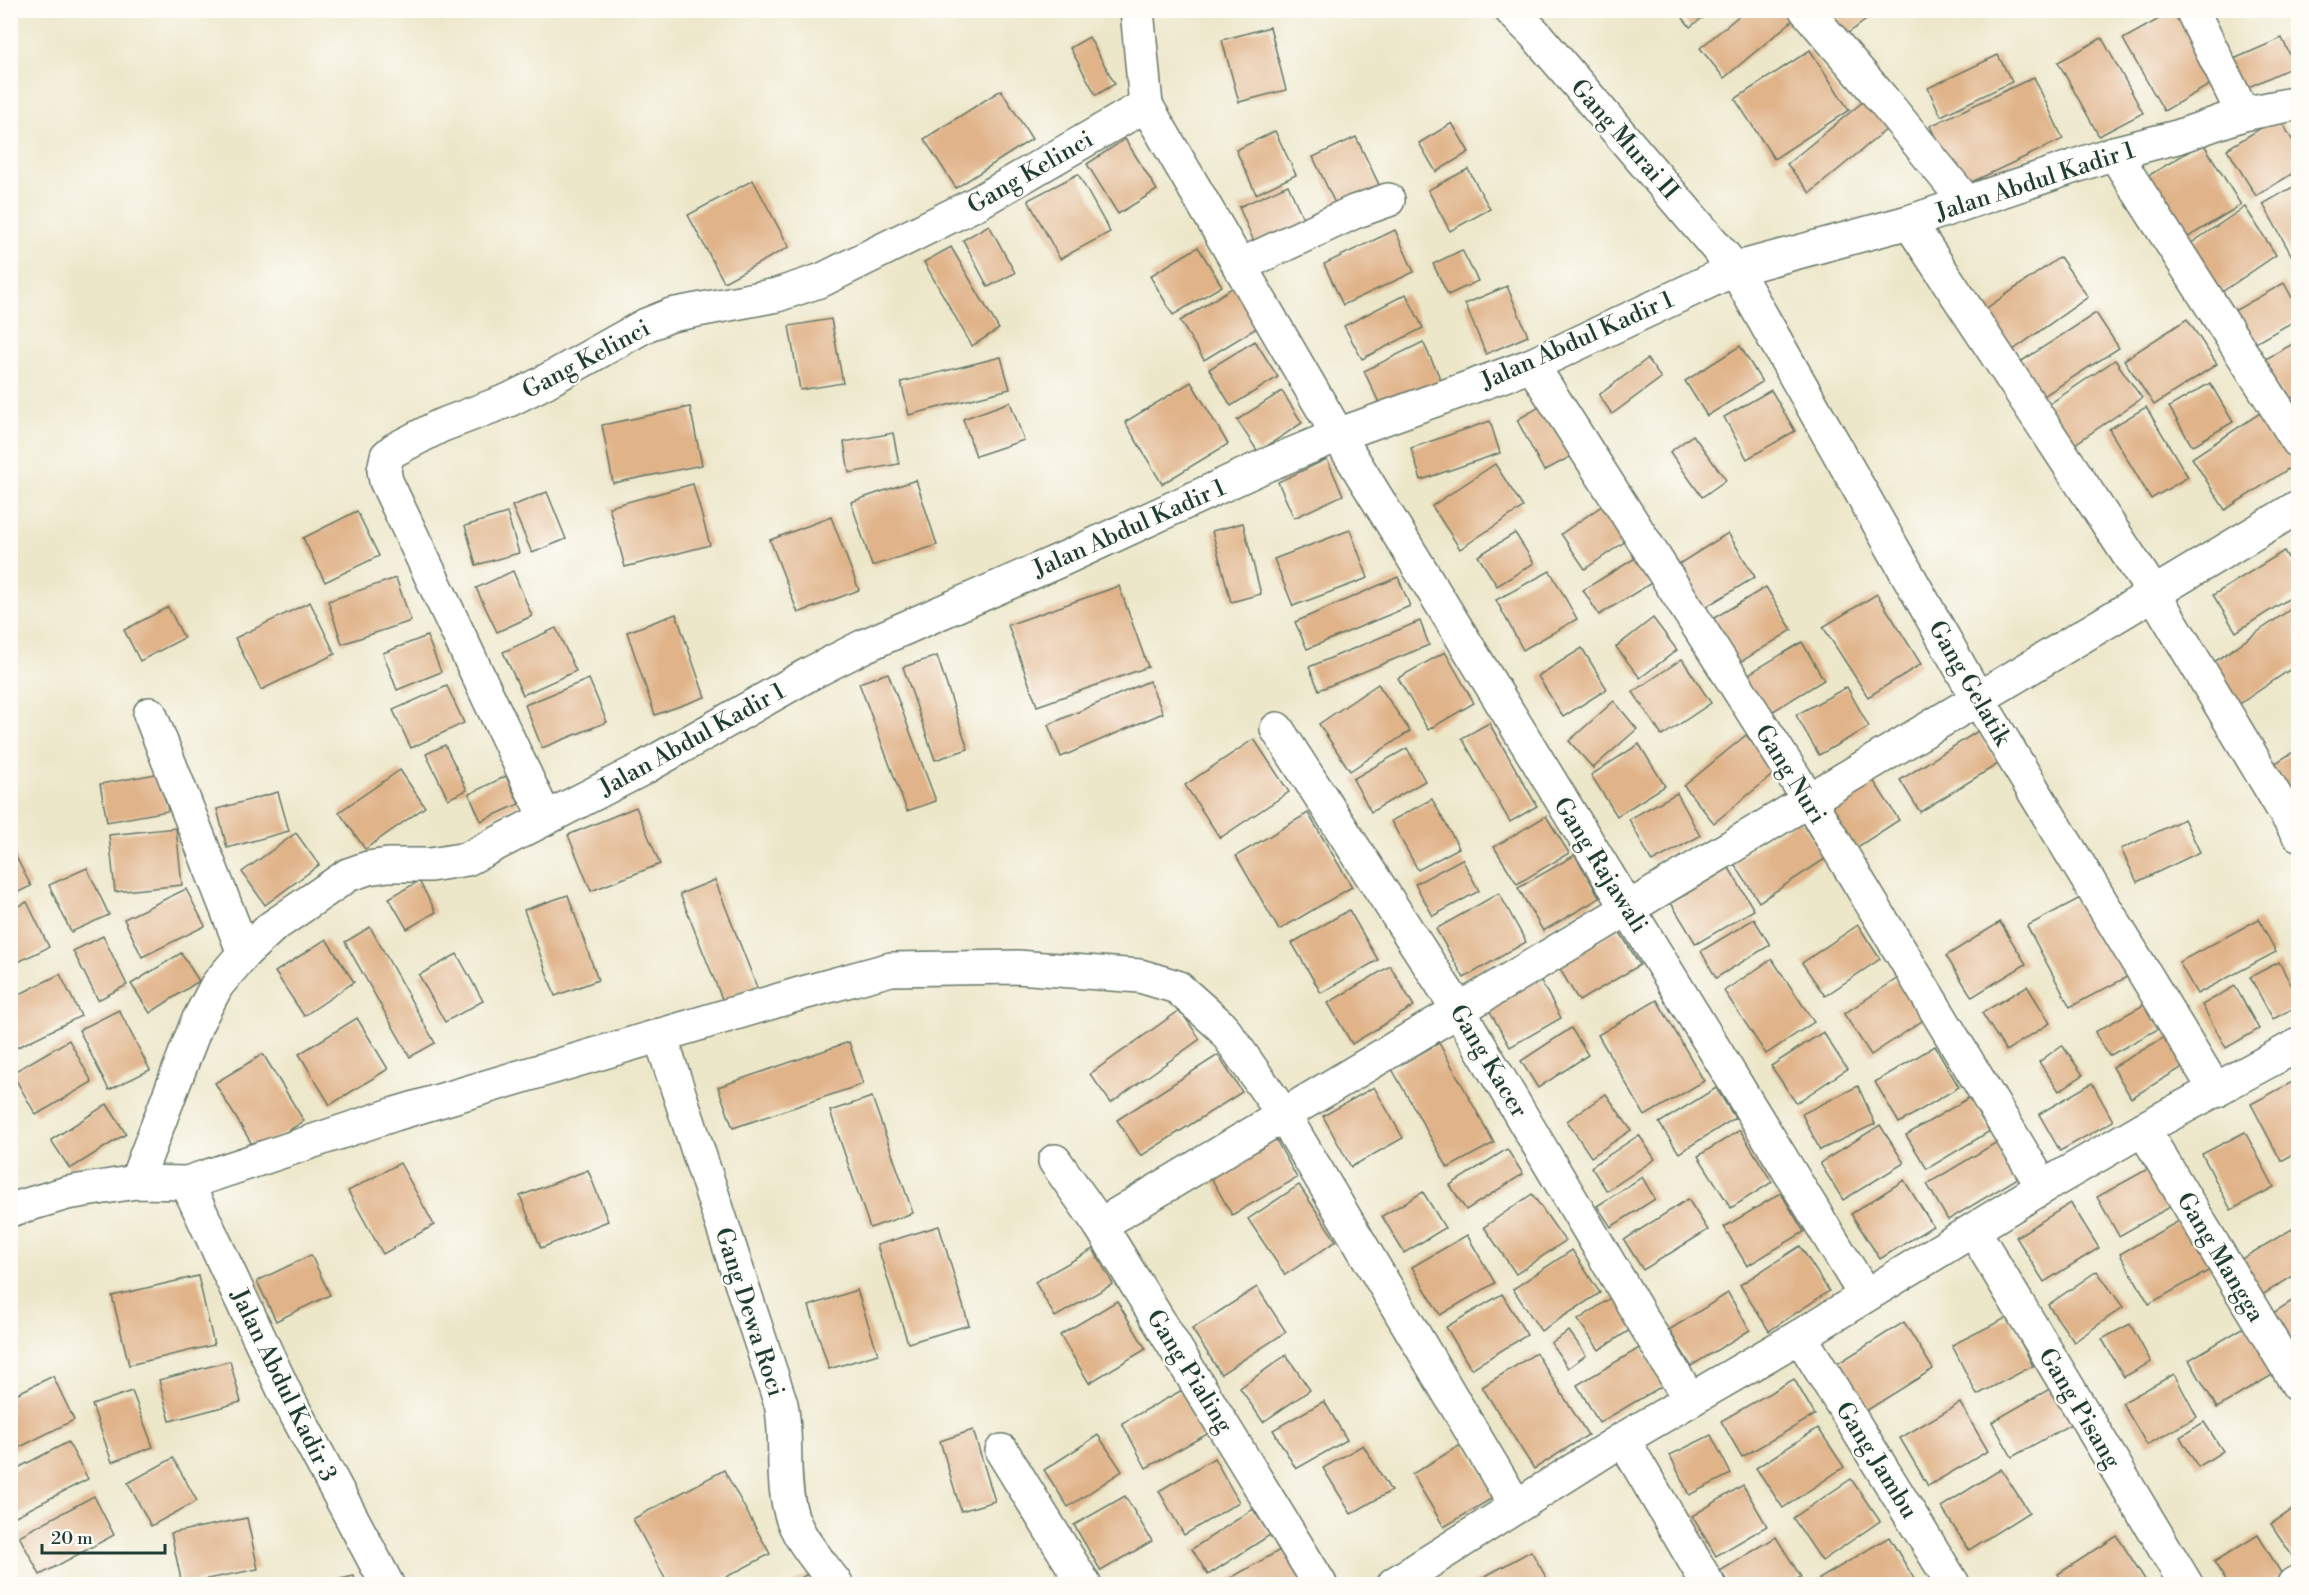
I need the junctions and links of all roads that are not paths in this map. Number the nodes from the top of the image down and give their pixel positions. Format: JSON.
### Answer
{"nodes":[{"id":1,"x":1137,"y":10,"type":"edge"},
{"id":2,"x":1511,"y":10,"type":"edge"},
{"id":3,"x":1806,"y":10,"type":"edge"},
{"id":4,"x":2192,"y":10,"type":"edge"},
{"id":5,"x":2298,"y":102,"type":"edge"},
{"id":6,"x":1146,"y":105,"type":"junction"},
{"id":7,"x":2243,"y":114,"type":"junction"},
{"id":8,"x":2114,"y":153,"type":"junction"},
{"id":9,"x":1388,"y":200,"type":"dead end"},
{"id":10,"x":1966,"y":202,"type":"junction"},
{"id":11,"x":1909,"y":222,"type":"junction"},
{"id":12,"x":1239,"y":266,"type":"junction"},
{"id":13,"x":1736,"y":269,"type":"junction"},
{"id":14,"x":1532,"y":365,"type":"junction"},
{"id":15,"x":1338,"y":435,"type":"junction"},
{"id":16,"x":2298,"y":441,"type":"edge"},
{"id":17,"x":2298,"y":507,"type":"edge"},
{"id":18,"x":2153,"y":592,"type":"junction"},
{"id":19,"x":1978,"y":699,"type":"junction"},
{"id":20,"x":150,"y":714,"type":"dead end"},
{"id":21,"x":1277,"y":729,"type":"dead end"},
{"id":22,"x":1809,"y":800,"type":"junction"},
{"id":23,"x":545,"y":818,"type":"junction"},
{"id":24,"x":2298,"y":834,"type":"edge"},
{"id":25,"x":1629,"y":909,"type":"junction"},
{"id":26,"x":244,"y":953,"type":"junction"},
{"id":27,"x":1458,"y":1009,"type":"junction"},
{"id":28,"x":660,"y":1035,"type":"junction"},
{"id":29,"x":2298,"y":1045,"type":"edge"},
{"id":30,"x":2216,"y":1091,"type":"junction"},
{"id":31,"x":1283,"y":1114,"type":"junction"},
{"id":32,"x":2143,"y":1129,"type":"junction"},
{"id":33,"x":1055,"y":1161,"type":"dead end"},
{"id":34,"x":136,"y":1182,"type":"junction"},
{"id":35,"x":187,"y":1183,"type":"junction"},
{"id":36,"x":2043,"y":1187,"type":"junction"},
{"id":37,"x":10,"y":1210,"type":"edge"},
{"id":38,"x":1100,"y":1225,"type":"junction"},
{"id":39,"x":1974,"y":1231,"type":"junction"},
{"id":40,"x":1865,"y":1295,"type":"junction"},
{"id":41,"x":1800,"y":1336,"type":"junction"},
{"id":42,"x":2298,"y":1385,"type":"edge"},
{"id":43,"x":1690,"y":1400,"type":"junction"},
{"id":44,"x":1623,"y":1439,"type":"junction"},
{"id":45,"x":1002,"y":1451,"type":"dead end"},
{"id":46,"x":1516,"y":1506,"type":"junction"},
{"id":47,"x":2298,"y":1582,"type":"edge"},
{"id":48,"x":1398,"y":1583,"type":"edge"},
{"id":49,"x":387,"y":1584,"type":"edge"},
{"id":50,"x":836,"y":1584,"type":"edge"},
{"id":51,"x":1084,"y":1584,"type":"edge"},
{"id":52,"x":1320,"y":1584,"type":"edge"},
{"id":53,"x":1708,"y":1584,"type":"edge"},
{"id":54,"x":1953,"y":1584,"type":"edge"},
{"id":55,"x":2186,"y":1584,"type":"edge"},
{"id":56,"x":2294,"y":1584,"type":"edge"}],
"edges":[{"from":1,"to":6,"type":"street"},
{"from":2,"to":13,"type":"street","name":"Gang Murai II"},
{"from":3,"to":10,"type":"street"},
{"from":4,"to":7,"type":"street"},
{"from":5,"to":7,"type":"street","name":"Jalan Abdul Kadir 1"},
{"from":6,"to":12,"type":"street","name":"Gang Rajawali"},
{"from":6,"to":23,"type":"street","name":"Gang Kelinci"},
{"from":7,"to":8,"type":"street","name":"Jalan Abdul Kadir 1"},
{"from":8,"to":10,"type":"street","name":"Jalan Abdul Kadir 1"},
{"from":8,"to":16,"type":"street"},
{"from":9,"to":12,"type":"street"},
{"from":10,"to":11,"type":"street","name":"Jalan Abdul Kadir 1"},
{"from":11,"to":13,"type":"street","name":"Jalan Abdul Kadir 1"},
{"from":11,"to":18,"type":"street"},
{"from":12,"to":15,"type":"street","name":"Gang Rajawali"},
{"from":13,"to":14,"type":"street","name":"Jalan Abdul Kadir 1"},
{"from":13,"to":19,"type":"street","name":"Gang Gelatik"},
{"from":14,"to":15,"type":"street","name":"Jalan Abdul Kadir 1"},
{"from":14,"to":22,"type":"street","name":"Gang Nuri"},
{"from":15,"to":23,"type":"street","name":"Jalan Abdul Kadir 1"},
{"from":15,"to":25,"type":"street","name":"Gang Rajawali"},
{"from":17,"to":18,"type":"street"},
{"from":18,"to":19,"type":"street"},
{"from":18,"to":24,"type":"street"},
{"from":19,"to":22,"type":"street"},
{"from":19,"to":30,"type":"street","name":"Gang Gelatik"},
{"from":20,"to":26,"type":"street"},
{"from":21,"to":27,"type":"street","name":"Gang Kacer"},
{"from":22,"to":25,"type":"street"},
{"from":22,"to":36,"type":"street","name":"Gang Nuri"},
{"from":23,"to":26,"type":"street","name":"Jalan Abdul Kadir 1"},
{"from":25,"to":27,"type":"street"},
{"from":25,"to":40,"type":"street","name":"Gang Rajawali"},
{"from":26,"to":34,"type":"street","name":"Jalan Abdul Kadir 1"},
{"from":27,"to":31,"type":"street"},
{"from":27,"to":43,"type":"street","name":"Gang Kacer"},
{"from":28,"to":31,"type":"street"},
{"from":28,"to":35,"type":"street"},
{"from":28,"to":50,"type":"street","name":"Gang Dewa Roci"},
{"from":29,"to":30,"type":"street"},
{"from":30,"to":32,"type":"street"},
{"from":31,"to":38,"type":"street"},
{"from":31,"to":46,"type":"street"},
{"from":32,"to":36,"type":"street"},
{"from":32,"to":42,"type":"street","name":"Gang Mangga"},
{"from":33,"to":38,"type":"street","name":"Gang Pialing"},
{"from":34,"to":35,"type":"street"},
{"from":34,"to":37,"type":"street"},
{"from":35,"to":49,"type":"street","name":"Jalan Abdul Kadir 3"},
{"from":36,"to":39,"type":"street"},
{"from":38,"to":52,"type":"street","name":"Gang Pialing"},
{"from":39,"to":40,"type":"street"},
{"from":39,"to":55,"type":"street","name":"Gang Pisang"},
{"from":40,"to":41,"type":"street"},
{"from":41,"to":43,"type":"street"},
{"from":41,"to":54,"type":"street","name":"Gang Jambu"},
{"from":43,"to":44,"type":"street"},
{"from":44,"to":46,"type":"street"},
{"from":44,"to":53,"type":"street"},
{"from":45,"to":51,"type":"street"},
{"from":46,"to":48,"type":"street"},
{"from":47,"to":56,"type":"street"}]}
